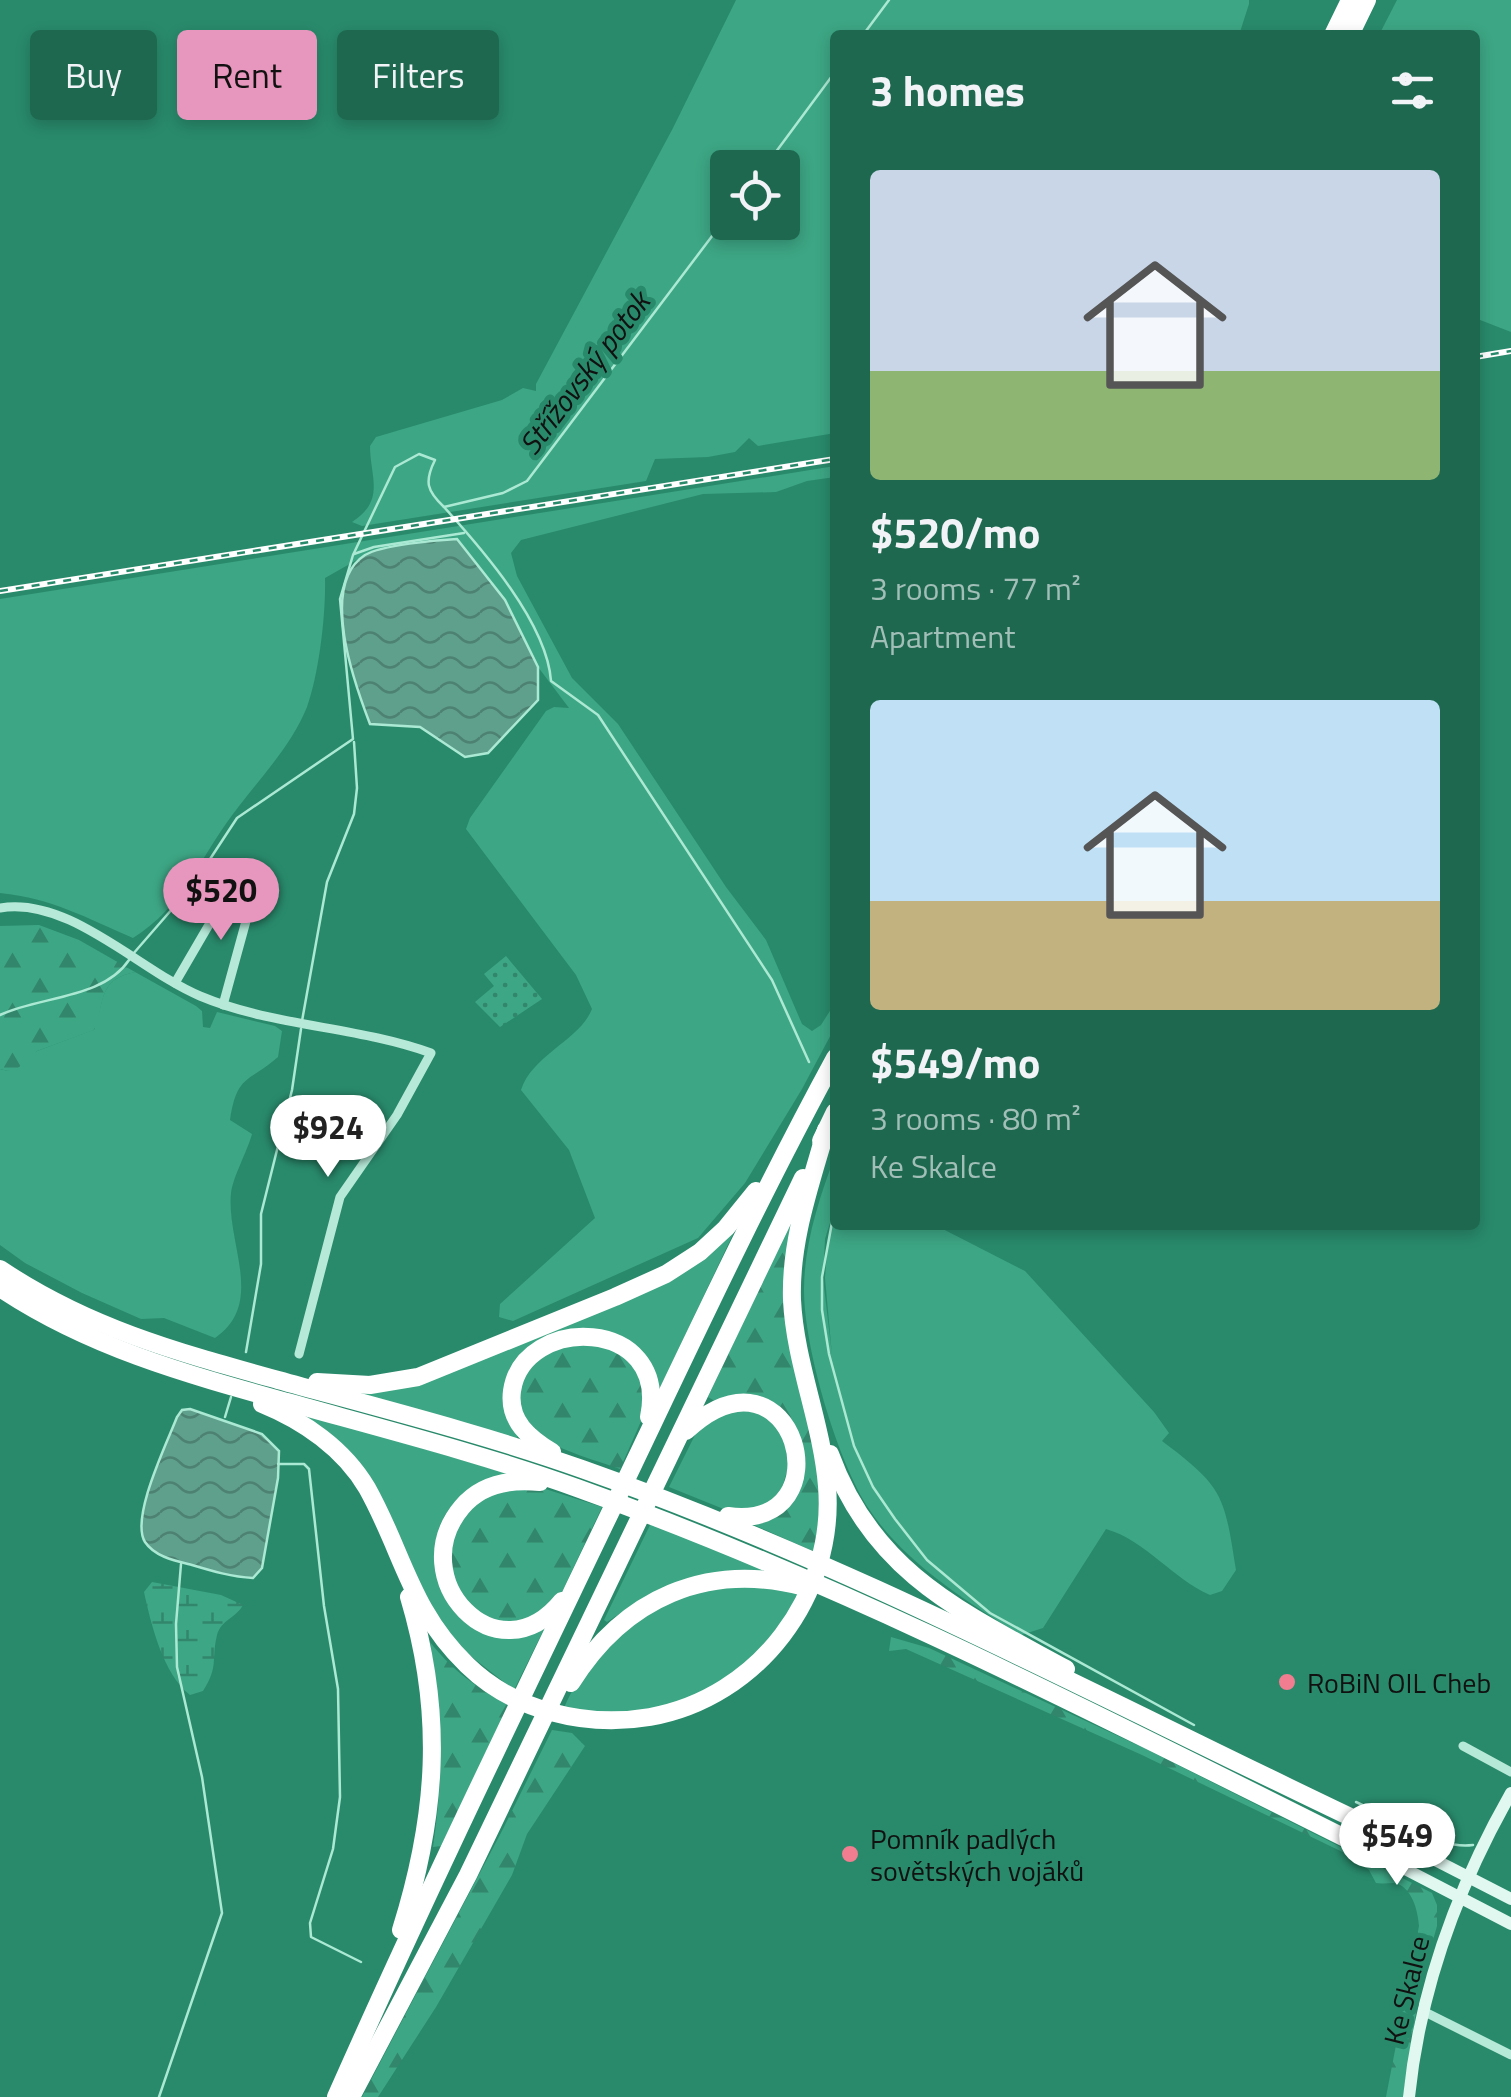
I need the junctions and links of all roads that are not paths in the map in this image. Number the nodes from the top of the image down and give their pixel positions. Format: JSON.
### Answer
{"nodes":[{"id":1,"x":1350,"y":0,"type":"edge"},
{"id":2,"x":1367,"y":0,"type":"edge"},
{"id":3,"x":1335,"y":30,"type":"edge"},
{"id":4,"x":1352,"y":30,"type":"edge"},
{"id":5,"x":0,"y":908,"type":"edge"},
{"id":6,"x":175,"y":982,"type":"junction"},
{"id":7,"x":223,"y":1005,"type":"junction"},
{"id":8,"x":830,"y":1067,"type":"edge"},
{"id":9,"x":816,"y":1093,"type":"junction"},
{"id":10,"x":830,"y":1122,"type":"edge"},
{"id":11,"x":826,"y":1130,"type":"junction"},
{"id":12,"x":0,"y":1268,"type":"edge"},
{"id":13,"x":0,"y":1288,"type":"edge"},
{"id":14,"x":299,"y":1354,"type":"dead end"},
{"id":15,"x":192,"y":1376,"type":"junction"},
{"id":16,"x":278,"y":1380,"type":"junction"},
{"id":17,"x":812,"y":1402,"type":"junction"},
{"id":18,"x":678,"y":1438,"type":"junction"},
{"id":19,"x":633,"y":1465,"type":"junction"},
{"id":20,"x":580,"y":1468,"type":"junction"},
{"id":21,"x":576,"y":1487,"type":"junction"},
{"id":22,"x":703,"y":1513,"type":"junction"},
{"id":23,"x":397,"y":1559,"type":"junction"},
{"id":24,"x":580,"y":1576,"type":"junction"},
{"id":25,"x":850,"y":1599,"type":"junction"},
{"id":26,"x":558,"y":1696,"type":"junction"},
{"id":27,"x":1170,"y":1730,"type":"junction"},
{"id":28,"x":1463,"y":1746,"type":"dead end"},
{"id":29,"x":1511,"y":1772,"type":"edge"},
{"id":30,"x":1511,"y":1794,"type":"edge"},
{"id":31,"x":1365,"y":1824,"type":"joint"},
{"id":32,"x":1355,"y":1843,"type":"joint"},
{"id":33,"x":1469,"y":1876,"type":"junction"},
{"id":34,"x":1459,"y":1896,"type":"junction"},
{"id":35,"x":1511,"y":1899,"type":"edge"},
{"id":36,"x":1511,"y":1924,"type":"edge"},
{"id":37,"x":1422,"y":2011,"type":"junction"},
{"id":38,"x":368,"y":2027,"type":"junction"},
{"id":39,"x":1511,"y":2055,"type":"edge"},
{"id":40,"x":336,"y":2097,"type":"edge"},
{"id":41,"x":352,"y":2097,"type":"edge"},
{"id":42,"x":1409,"y":2097,"type":"edge"}],
"edges":[{"from":1,"to":3,"type":"highway"},
{"from":2,"to":4,"type":"highway"},
{"from":5,"to":6,"type":"street"},
{"from":6,"to":7,"type":"street"},
{"from":6,"to":7,"type":"street"},
{"from":7,"to":14,"type":"street"},
{"from":8,"to":9,"type":"highway"},
{"from":9,"to":16,"type":"highway"},
{"from":9,"to":19,"type":"highway"},
{"from":10,"to":11,"type":"highway"},
{"from":11,"to":17,"type":"highway"},
{"from":11,"to":18,"type":"highway"},
{"from":12,"to":16,"type":"highway"},
{"from":13,"to":15,"type":"highway"},
{"from":15,"to":21,"type":"highway"},
{"from":15,"to":23,"type":"highway"},
{"from":16,"to":20,"type":"highway"},
{"from":17,"to":23,"type":"highway"},
{"from":17,"to":27,"type":"highway"},
{"from":18,"to":22,"type":"highway"},
{"from":18,"to":26,"type":"highway"},
{"from":19,"to":20,"type":"highway"},
{"from":19,"to":24,"type":"highway"},
{"from":20,"to":22,"type":"highway"},
{"from":21,"to":24,"type":"highway"},
{"from":21,"to":25,"type":"highway"},
{"from":22,"to":27,"type":"highway"},
{"from":23,"to":38,"type":"highway"},
{"from":24,"to":38,"type":"highway"},
{"from":25,"to":26,"type":"highway"},
{"from":25,"to":32,"type":"highway"},
{"from":26,"to":41,"type":"highway"},
{"from":27,"to":31,"type":"highway"},
{"from":28,"to":29,"type":"street"},
{"from":30,"to":33,"type":"main road","name":"Ke Skalce"},
{"from":31,"to":33,"type":"main road"},
{"from":32,"to":34,"type":"main road"},
{"from":33,"to":34,"type":"main road","name":"Ke Skalce"},
{"from":33,"to":35,"type":"main road"},
{"from":34,"to":36,"type":"main road"},
{"from":34,"to":37,"type":"main road","name":"Ke Skalce"},
{"from":37,"to":39,"type":"street"},
{"from":37,"to":42,"type":"main road","name":"Ke Skalce"},
{"from":38,"to":40,"type":"highway"}]}
